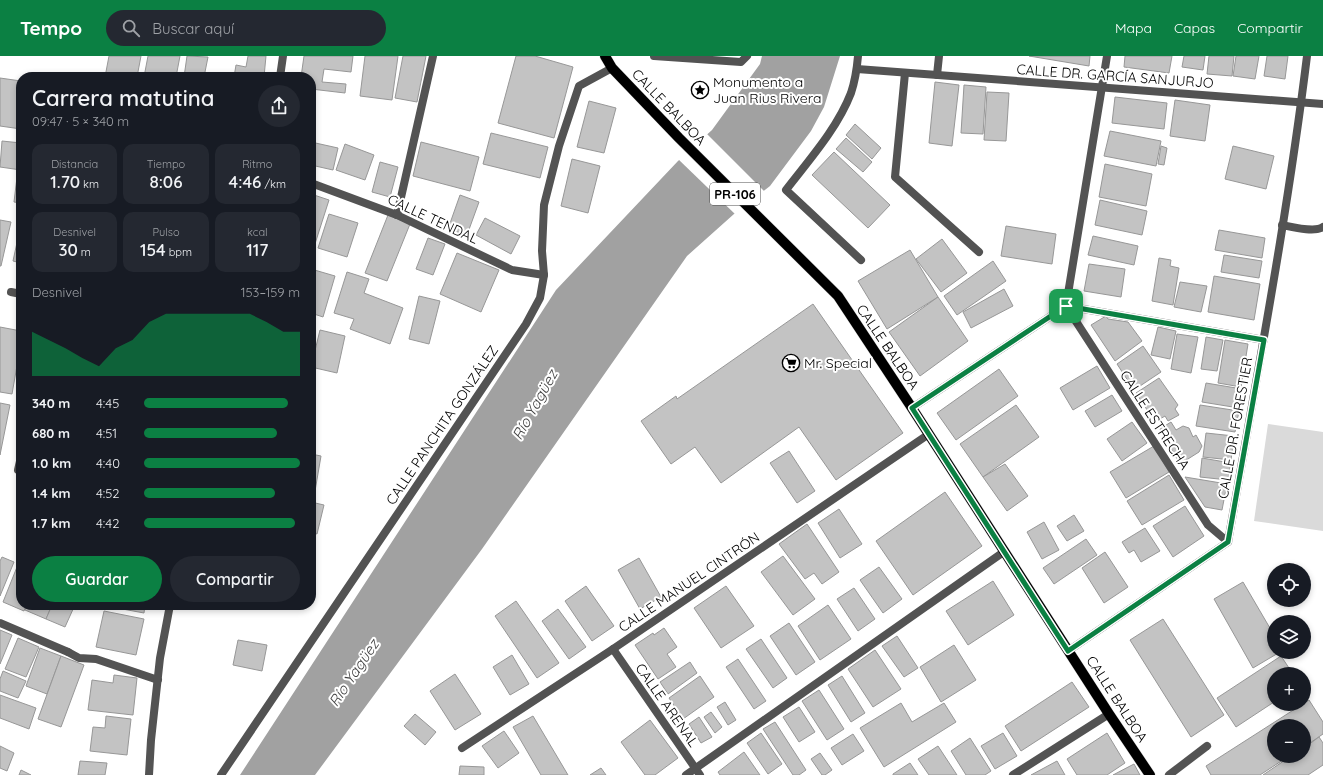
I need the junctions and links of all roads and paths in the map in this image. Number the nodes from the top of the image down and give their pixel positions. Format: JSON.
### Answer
{"nodes":[{"id":1,"x":284,"y":56,"type":"edge"},
{"id":2,"x":433,"y":56,"type":"edge"},
{"id":3,"x":604,"y":56,"type":"edge"},
{"id":4,"x":654,"y":56,"type":"edge"},
{"id":5,"x":747,"y":56,"type":"edge"},
{"id":6,"x":858,"y":56,"type":"edge"},
{"id":7,"x":939,"y":56,"type":"edge"},
{"id":8,"x":1107,"y":56,"type":"edge"},
{"id":9,"x":1307,"y":56,"type":"edge"},
{"id":10,"x":612,"y":68,"type":"junction"},
{"id":11,"x":857,"y":69,"type":"junction"},
{"id":12,"x":281,"y":72,"type":"edge"},
{"id":13,"x":906,"y":73,"type":"junction"},
{"id":14,"x":937,"y":75,"type":"junction"},
{"id":15,"x":1102,"y":88,"type":"junction"},
{"id":16,"x":1301,"y":102,"type":"junction"},
{"id":17,"x":1323,"y":104,"type":"edge"},
{"id":18,"x":316,"y":185,"type":"edge"},
{"id":19,"x":397,"y":215,"type":"junction"},
{"id":20,"x":1282,"y":225,"type":"junction"},
{"id":21,"x":1323,"y":227,"type":"edge"},
{"id":22,"x":979,"y":252,"type":"dead end"},
{"id":23,"x":861,"y":260,"type":"dead end"},
{"id":24,"x":544,"y":275,"type":"junction"},
{"id":25,"x":11,"y":292,"type":"dead end"},
{"id":26,"x":16,"y":293,"type":"edge"},
{"id":27,"x":1066,"y":306,"type":"junction"},
{"id":28,"x":1264,"y":340,"type":"junction"},
{"id":29,"x":912,"y":408,"type":"junction"},
{"id":30,"x":929,"y":434,"type":"junction"},
{"id":31,"x":1228,"y":542,"type":"junction"},
{"id":32,"x":1005,"y":551,"type":"junction"},
{"id":33,"x":169,"y":610,"type":"edge"},
{"id":34,"x":0,"y":623,"type":"edge"},
{"id":35,"x":613,"y":650,"type":"junction"},
{"id":36,"x":1068,"y":651,"type":"junction"},
{"id":37,"x":158,"y":680,"type":"junction"},
{"id":38,"x":1108,"y":714,"type":"junction"},
{"id":39,"x":1207,"y":746,"type":"dead end"},
{"id":40,"x":462,"y":748,"type":"dead end"},
{"id":41,"x":698,"y":772,"type":"edge"},
{"id":42,"x":149,"y":775,"type":"edge"},
{"id":43,"x":221,"y":775,"type":"edge"},
{"id":44,"x":686,"y":775,"type":"edge"},
{"id":45,"x":1013,"y":775,"type":"edge"},
{"id":46,"x":1150,"y":775,"type":"edge"},
{"id":47,"x":1169,"y":775,"type":"edge"}],
"edges":[{"from":1,"to":12,"type":"street"},
{"from":2,"to":19,"type":"street"},
{"from":3,"to":10,"type":"main road","name":"CALLE BALBOA","number":"PR-106"},
{"from":4,"to":5,"type":"street"},
{"from":6,"to":11,"type":"street"},
{"from":7,"to":14,"type":"street"},
{"from":8,"to":15,"type":"street"},
{"from":9,"to":16,"type":"street","name":"CALLE DR. FORESTIER"},
{"from":10,"to":24,"type":"street","name":"CALLE PANCHITA GONZÁLEZ"},
{"from":10,"to":29,"type":"main road","name":"CALLE BALBOA","number":"PR-106"},
{"from":11,"to":13,"type":"street","name":"CALLE DR. GARCÍA SANJURJO"},
{"from":11,"to":23,"type":"street"},
{"from":13,"to":14,"type":"street","name":"CALLE DR. GARCÍA SANJURJO"},
{"from":13,"to":22,"type":"street"},
{"from":14,"to":15,"type":"street","name":"CALLE DR. GARCÍA SANJURJO"},
{"from":15,"to":16,"type":"street","name":"CALLE DR. GARCÍA SANJURJO"},
{"from":15,"to":27,"type":"street"},
{"from":16,"to":17,"type":"street","name":"CALLE DR. GARCÍA SANJURJO"},
{"from":16,"to":20,"type":"street","name":"CALLE DR. FORESTIER"},
{"from":18,"to":19,"type":"street","name":"CALLE TENDAL"},
{"from":19,"to":24,"type":"street","name":"CALLE TENDAL"},
{"from":20,"to":21,"type":"street"},
{"from":20,"to":28,"type":"street","name":"CALLE DR. FORESTIER"},
{"from":24,"to":43,"type":"street","name":"CALLE PANCHITA GONZÁLEZ"},
{"from":25,"to":26,"type":"street"},
{"from":27,"to":28,"type":"street"},
{"from":27,"to":29,"type":"street"},
{"from":27,"to":31,"type":"street","name":"CALLE ESTRECHA"},
{"from":28,"to":31,"type":"street","name":"CALLE DR. FORESTIER"},
{"from":29,"to":30,"type":"main road","name":"CALLE BALBOA","number":"PR-106"},
{"from":30,"to":32,"type":"main road","name":"CALLE BALBOA","number":"PR-106"},
{"from":30,"to":35,"type":"street","name":"CALLE MANUEL CINTRÓN"},
{"from":31,"to":36,"type":"street"},
{"from":32,"to":36,"type":"main road","name":"CALLE BALBOA","number":"PR-106"},
{"from":32,"to":41,"type":"street"},
{"from":33,"to":37,"type":"street"},
{"from":34,"to":37,"type":"street"},
{"from":35,"to":40,"type":"street","name":"CALLE MANUEL CINTRÓN"},
{"from":35,"to":41,"type":"street","name":"CALLE ARENAL"},
{"from":36,"to":38,"type":"main road","name":"CALLE BALBOA","number":"PR-106"},
{"from":37,"to":42,"type":"street"},
{"from":38,"to":45,"type":"street"},
{"from":38,"to":46,"type":"main road","name":"CALLE BALBOA","number":"PR-106"},
{"from":39,"to":47,"type":"street"},
{"from":41,"to":44,"type":"street"}]}
